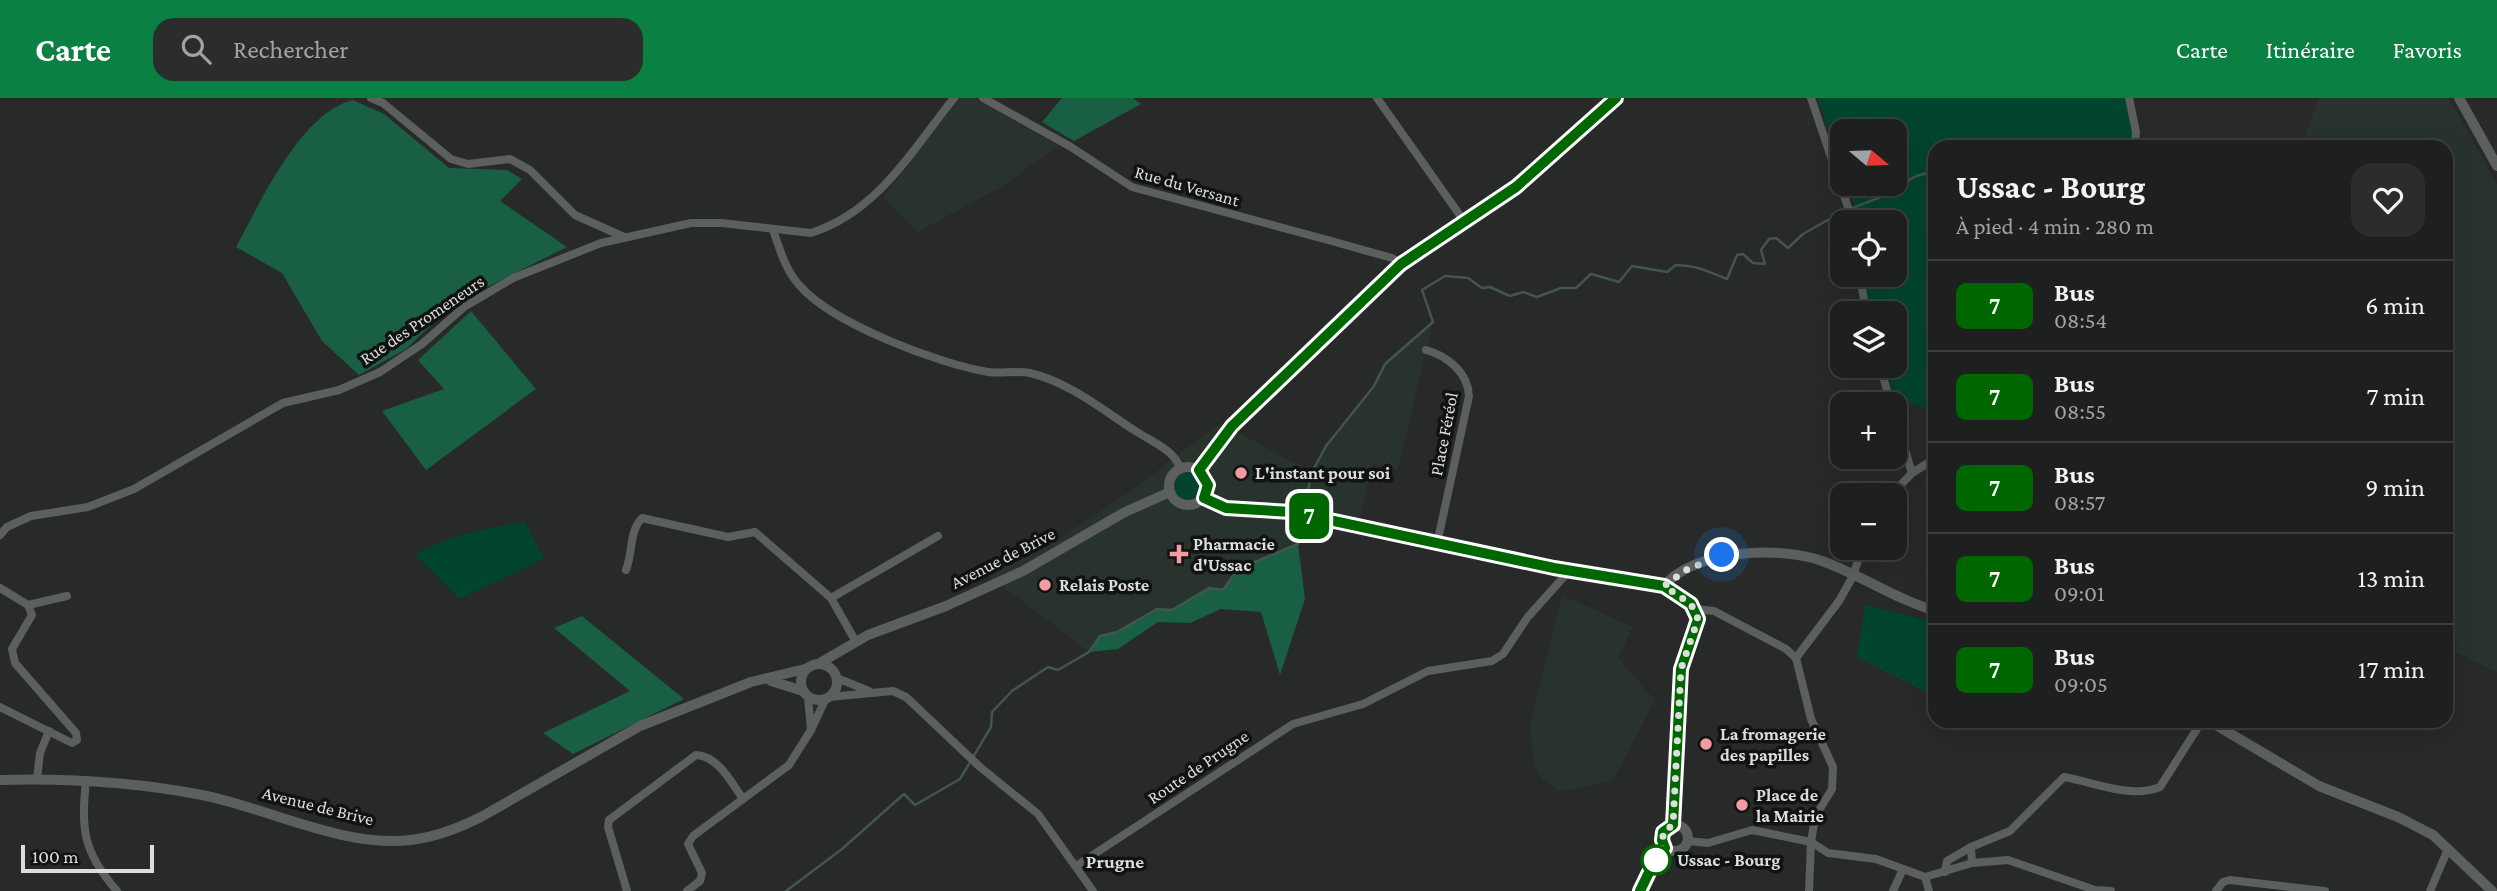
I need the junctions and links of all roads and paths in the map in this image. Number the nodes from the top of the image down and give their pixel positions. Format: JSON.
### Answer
{"nodes":[{"id":1,"x":371,"y":98,"type":"edge"},
{"id":2,"x":954,"y":98,"type":"edge"},
{"id":3,"x":983,"y":98,"type":"edge"},
{"id":4,"x":1377,"y":98,"type":"edge"},
{"id":5,"x":1616,"y":98,"type":"edge"},
{"id":6,"x":1811,"y":98,"type":"edge"},
{"id":7,"x":2129,"y":98,"type":"edge"},
{"id":8,"x":2459,"y":98,"type":"edge"},
{"id":9,"x":2135,"y":140,"type":"edge"},
{"id":10,"x":2497,"y":166,"type":"edge"},
{"id":11,"x":1849,"y":210,"type":"edge"},
{"id":12,"x":1464,"y":221,"type":"junction"},
{"id":13,"x":773,"y":230,"type":"junction"},
{"id":14,"x":624,"y":237,"type":"junction"},
{"id":15,"x":1401,"y":264,"type":"junction"},
{"id":16,"x":1426,"y":350,"type":"dead end"},
{"id":17,"x":1907,"y":457,"type":"edge"},
{"id":18,"x":1928,"y":463,"type":"edge"},
{"id":19,"x":1180,"y":468,"type":"junction"},
{"id":20,"x":1199,"y":470,"type":"junction"},
{"id":21,"x":1912,"y":473,"type":"junction"},
{"id":22,"x":1902,"y":483,"type":"edge"},
{"id":23,"x":1170,"y":492,"type":"junction"},
{"id":24,"x":1204,"y":498,"type":"junction"},
{"id":25,"x":0,"y":535,"type":"edge"},
{"id":26,"x":939,"y":536,"type":"dead end"},
{"id":27,"x":1437,"y":544,"type":"junction"},
{"id":28,"x":1858,"y":560,"type":"edge"},
{"id":29,"x":626,"y":570,"type":"dead end"},
{"id":30,"x":1569,"y":570,"type":"junction"},
{"id":31,"x":1853,"y":576,"type":"junction"},
{"id":32,"x":1664,"y":586,"type":"junction"},
{"id":33,"x":0,"y":588,"type":"edge"},
{"id":34,"x":67,"y":596,"type":"dead end"},
{"id":35,"x":831,"y":598,"type":"junction"},
{"id":36,"x":28,"y":605,"type":"junction"},
{"id":37,"x":1695,"y":609,"type":"junction"},
{"id":38,"x":1928,"y":609,"type":"edge"},
{"id":39,"x":853,"y":645,"type":"junction"},
{"id":40,"x":1796,"y":658,"type":"junction"},
{"id":41,"x":818,"y":664,"type":"junction"},
{"id":42,"x":805,"y":669,"type":"junction"},
{"id":43,"x":836,"y":677,"type":"junction"},
{"id":44,"x":761,"y":679,"type":"junction"},
{"id":45,"x":871,"y":692,"type":"junction"},
{"id":46,"x":806,"y":694,"type":"junction"},
{"id":47,"x":827,"y":698,"type":"junction"},
{"id":48,"x":0,"y":707,"type":"edge"},
{"id":49,"x":2198,"y":728,"type":"edge"},
{"id":50,"x":2221,"y":728,"type":"edge"},
{"id":51,"x":811,"y":730,"type":"junction"},
{"id":52,"x":49,"y":731,"type":"junction"},
{"id":53,"x":37,"y":779,"type":"junction"},
{"id":54,"x":0,"y":780,"type":"edge"},
{"id":55,"x":86,"y":780,"type":"junction"},
{"id":56,"x":743,"y":799,"type":"junction"},
{"id":57,"x":1673,"y":825,"type":"junction"},
{"id":58,"x":1688,"y":841,"type":"junction"},
{"id":59,"x":1811,"y":842,"type":"junction"},
{"id":60,"x":1971,"y":847,"type":"junction"},
{"id":61,"x":1665,"y":848,"type":"junction"},
{"id":62,"x":2448,"y":849,"type":"junction"},
{"id":63,"x":1972,"y":863,"type":"junction"},
{"id":64,"x":1076,"y":866,"type":"junction"},
{"id":65,"x":1903,"y":869,"type":"junction"},
{"id":66,"x":1945,"y":872,"type":"junction"},
{"id":67,"x":1925,"y":877,"type":"junction"},
{"id":68,"x":117,"y":891,"type":"edge"},
{"id":69,"x":627,"y":891,"type":"edge"},
{"id":70,"x":687,"y":891,"type":"edge"},
{"id":71,"x":1093,"y":891,"type":"edge"},
{"id":72,"x":1640,"y":891,"type":"edge"},
{"id":73,"x":1809,"y":891,"type":"edge"},
{"id":74,"x":1893,"y":891,"type":"edge"},
{"id":75,"x":1928,"y":891,"type":"edge"},
{"id":76,"x":2110,"y":891,"type":"edge"},
{"id":77,"x":2216,"y":891,"type":"edge"},
{"id":78,"x":2325,"y":891,"type":"edge"},
{"id":79,"x":2430,"y":891,"type":"edge"},
{"id":80,"x":2493,"y":891,"type":"edge"}],
"edges":[{"from":1,"to":14,"type":"street"},
{"from":2,"to":13,"type":"street","name":"Rue des Promeneurs"},
{"from":3,"to":15,"type":"street","name":"Rue du Versant"},
{"from":4,"to":12,"type":"street"},
{"from":5,"to":12,"type":"street"},
{"from":6,"to":11,"type":"street"},
{"from":7,"to":9,"type":"street"},
{"from":8,"to":10,"type":"street"},
{"from":12,"to":15,"type":"street"},
{"from":13,"to":14,"type":"street","name":"Rue des Promeneurs"},
{"from":13,"to":19,"type":"street"},
{"from":14,"to":25,"type":"street","name":"Rue des Promeneurs"},
{"from":15,"to":20,"type":"street"},
{"from":16,"to":27,"type":"street","name":"Place Féréol"},
{"from":17,"to":21,"type":"street"},
{"from":18,"to":21,"type":"street"},
{"from":19,"to":20,"type":"street"},
{"from":19,"to":23,"type":"street"},
{"from":20,"to":24,"type":"street"},
{"from":21,"to":22,"type":"street"},
{"from":23,"to":24,"type":"street"},
{"from":23,"to":39,"type":"street","name":"Avenue de Brive"},
{"from":24,"to":27,"type":"street"},
{"from":26,"to":35,"type":"street"},
{"from":27,"to":30,"type":"street"},
{"from":28,"to":31,"type":"street"},
{"from":29,"to":35,"type":"street"},
{"from":30,"to":32,"type":"street"},
{"from":30,"to":64,"type":"street","name":"Route de Prugne"},
{"from":31,"to":32,"type":"street"},
{"from":31,"to":38,"type":"street"},
{"from":31,"to":40,"type":"street"},
{"from":32,"to":37,"type":"street"},
{"from":33,"to":36,"type":"street"},
{"from":34,"to":36,"type":"street"},
{"from":35,"to":39,"type":"street"},
{"from":36,"to":52,"type":"street"},
{"from":37,"to":40,"type":"street"},
{"from":37,"to":57,"type":"street"},
{"from":39,"to":41,"type":"street","name":"Avenue de Brive"},
{"from":39,"to":43,"type":"street"},
{"from":40,"to":59,"type":"street"},
{"from":41,"to":42,"type":"street"},
{"from":41,"to":43,"type":"street"},
{"from":42,"to":44,"type":"street","name":"Avenue de Brive"},
{"from":42,"to":46,"type":"street"},
{"from":43,"to":45,"type":"street"},
{"from":43,"to":47,"type":"street"},
{"from":44,"to":46,"type":"street"},
{"from":44,"to":55,"type":"street","name":"Avenue de Brive"},
{"from":45,"to":47,"type":"street"},
{"from":45,"to":64,"type":"street"},
{"from":46,"to":47,"type":"street"},
{"from":46,"to":51,"type":"street"},
{"from":47,"to":51,"type":"street"},
{"from":48,"to":52,"type":"street"},
{"from":49,"to":60,"type":"street"},
{"from":50,"to":62,"type":"street"},
{"from":51,"to":56,"type":"street"},
{"from":52,"to":53,"type":"street"},
{"from":53,"to":54,"type":"street","name":"Avenue de Brive"},
{"from":53,"to":55,"type":"street","name":"Avenue de Brive"},
{"from":55,"to":68,"type":"street"},
{"from":56,"to":69,"type":"street"},
{"from":56,"to":70,"type":"street"},
{"from":57,"to":58,"type":"street"},
{"from":57,"to":61,"type":"street"},
{"from":58,"to":59,"type":"street"},
{"from":58,"to":61,"type":"street"},
{"from":59,"to":65,"type":"street"},
{"from":59,"to":73,"type":"street"},
{"from":60,"to":63,"type":"street"},
{"from":60,"to":66,"type":"street"},
{"from":61,"to":72,"type":"street"},
{"from":62,"to":79,"type":"street"},
{"from":62,"to":80,"type":"street"},
{"from":63,"to":66,"type":"street"},
{"from":63,"to":76,"type":"street"},
{"from":64,"to":71,"type":"street"},
{"from":65,"to":67,"type":"street"},
{"from":65,"to":74,"type":"street"},
{"from":66,"to":67,"type":"street"},
{"from":67,"to":75,"type":"street"},
{"from":77,"to":78,"type":"street"}]}
